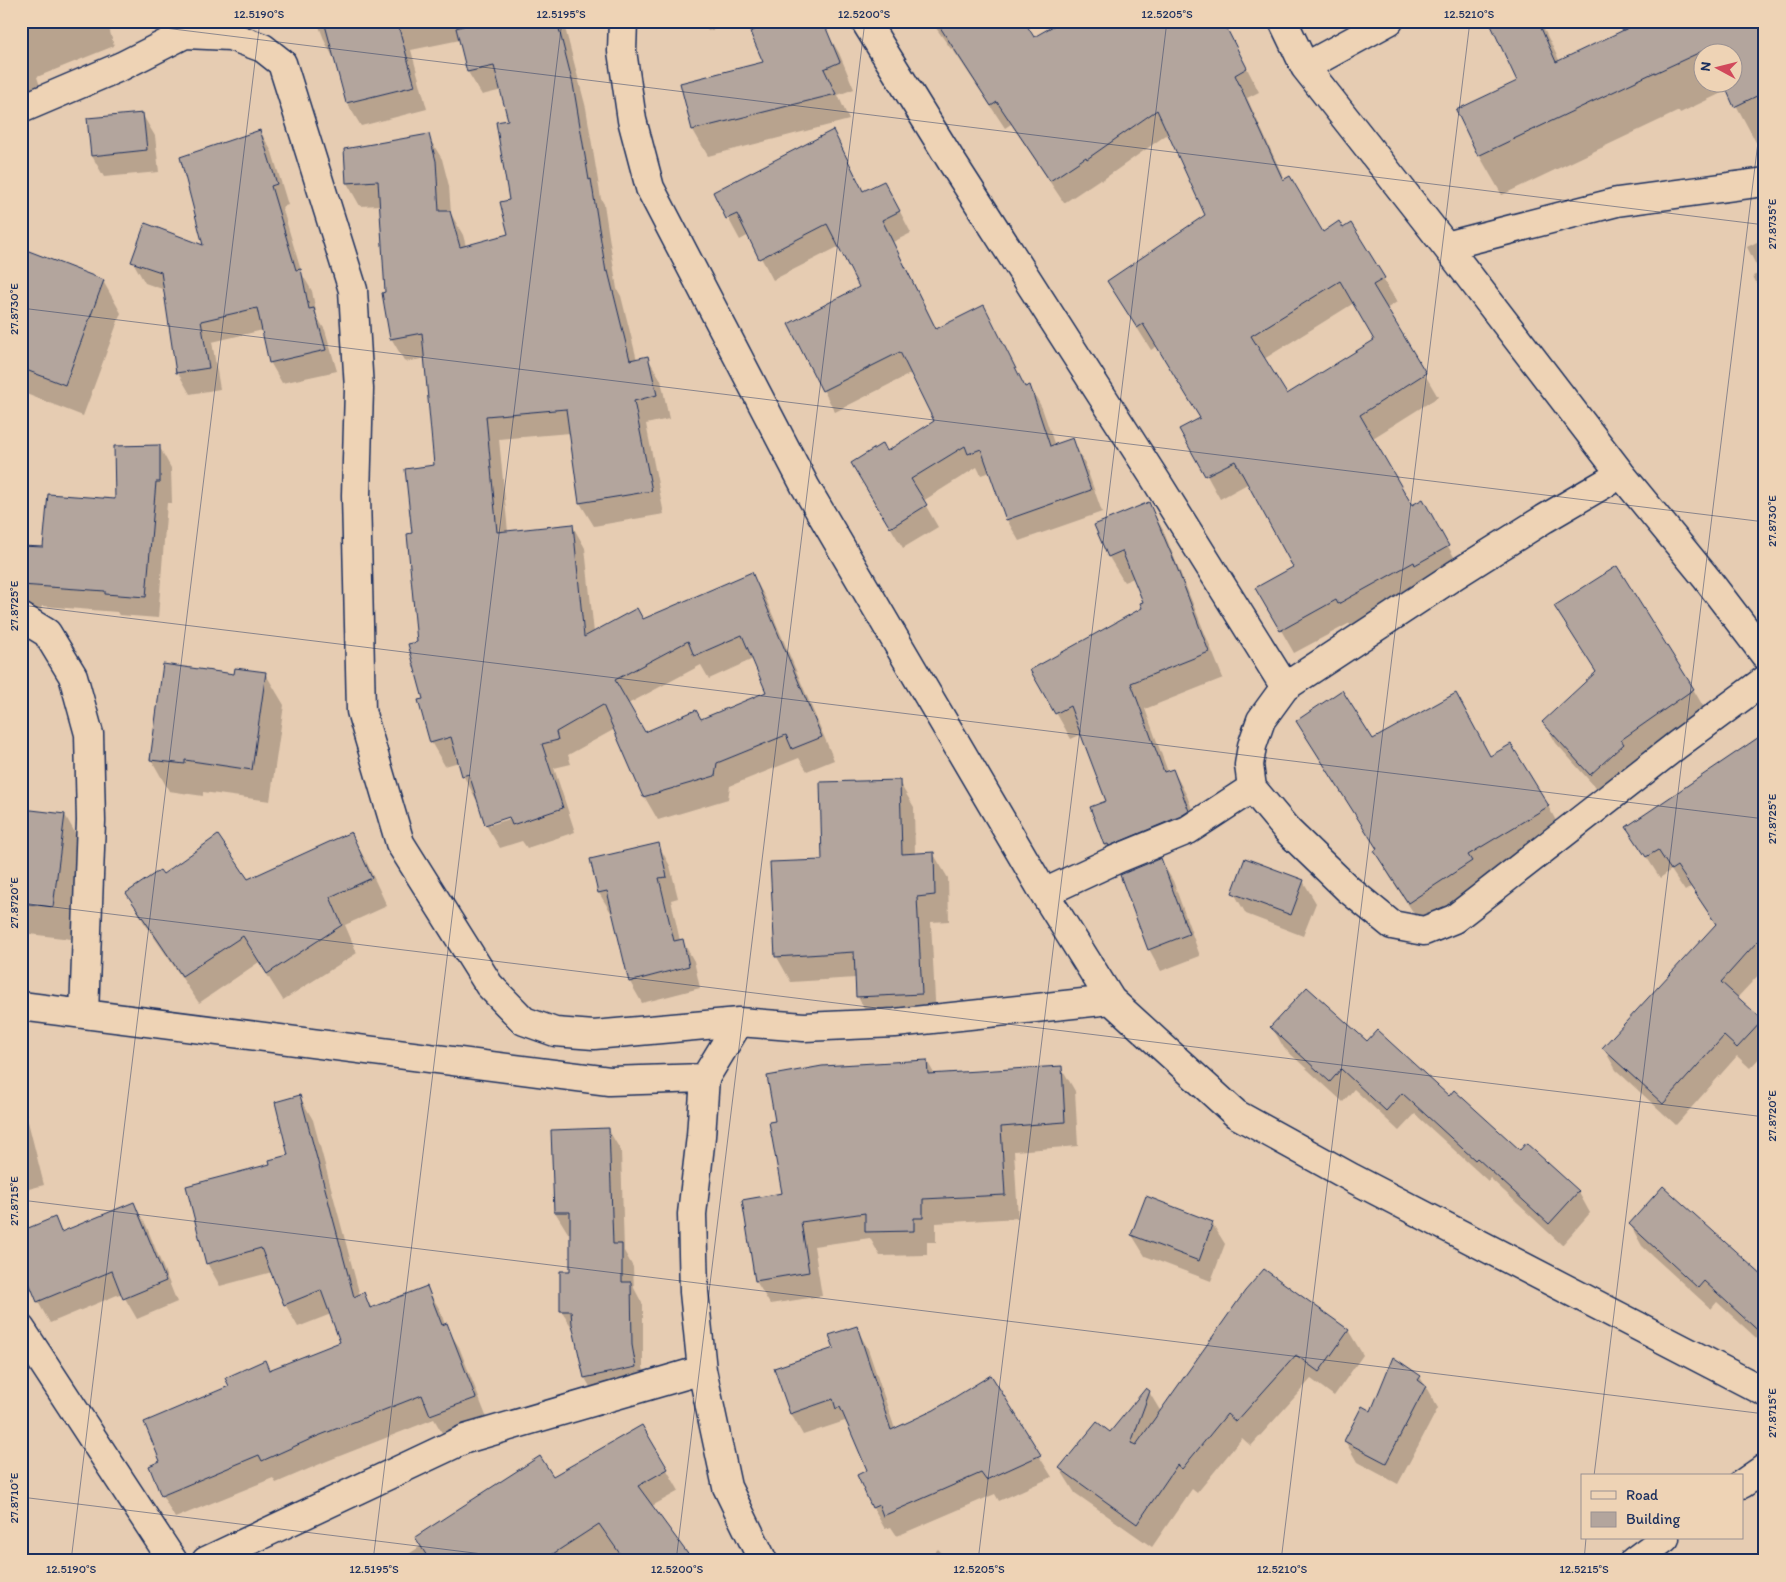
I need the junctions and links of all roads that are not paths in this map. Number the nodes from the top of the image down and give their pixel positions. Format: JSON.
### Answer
{"nodes":[{"id":1,"x":623,"y":21,"type":"edge"},
{"id":2,"x":865,"y":21,"type":"edge"},
{"id":3,"x":1283,"y":21,"type":"edge"},
{"id":4,"x":1389,"y":21,"type":"edge"},
{"id":5,"x":182,"y":27,"type":"edge"},
{"id":6,"x":1305,"y":67,"type":"junction"},
{"id":7,"x":21,"y":109,"type":"edge"},
{"id":8,"x":1765,"y":182,"type":"edge"},
{"id":9,"x":1446,"y":246,"type":"junction"},
{"id":10,"x":1621,"y":474,"type":"junction"},
{"id":11,"x":21,"y":617,"type":"edge"},
{"id":12,"x":1765,"y":656,"type":"edge"},
{"id":13,"x":1765,"y":680,"type":"edge"},
{"id":14,"x":1285,"y":687,"type":"junction"},
{"id":15,"x":1252,"y":788,"type":"junction"},
{"id":16,"x":1044,"y":893,"type":"junction"},
{"id":17,"x":1112,"y":1000,"type":"junction"},
{"id":18,"x":21,"y":1006,"type":"edge"},
{"id":19,"x":84,"y":1014,"type":"junction"},
{"id":20,"x":740,"y":1022,"type":"junction"},
{"id":21,"x":705,"y":1078,"type":"junction"},
{"id":22,"x":21,"y":1328,"type":"edge"},
{"id":23,"x":702,"y":1370,"type":"junction"},
{"id":24,"x":1765,"y":1392,"type":"edge"},
{"id":25,"x":1765,"y":1468,"type":"edge"},
{"id":26,"x":1744,"y":1483,"type":"edge"},
{"id":27,"x":1662,"y":1540,"type":"edge"},
{"id":28,"x":173,"y":1561,"type":"edge"},
{"id":29,"x":206,"y":1561,"type":"edge"},
{"id":30,"x":762,"y":1561,"type":"edge"},
{"id":31,"x":1634,"y":1561,"type":"edge"}],
"edges":[{"from":1,"to":16,"type":"street"},
{"from":2,"to":14,"type":"street"},
{"from":3,"to":6,"type":"street"},
{"from":4,"to":6,"type":"street"},
{"from":5,"to":7,"type":"street"},
{"from":5,"to":20,"type":"street"},
{"from":6,"to":9,"type":"street"},
{"from":8,"to":9,"type":"street"},
{"from":9,"to":10,"type":"street"},
{"from":10,"to":12,"type":"street"},
{"from":10,"to":14,"type":"street"},
{"from":11,"to":19,"type":"street"},
{"from":13,"to":15,"type":"street"},
{"from":14,"to":15,"type":"street"},
{"from":15,"to":16,"type":"street"},
{"from":16,"to":17,"type":"street"},
{"from":17,"to":20,"type":"street"},
{"from":17,"to":24,"type":"street"},
{"from":18,"to":19,"type":"street"},
{"from":19,"to":21,"type":"street"},
{"from":20,"to":21,"type":"street"},
{"from":21,"to":23,"type":"street"},
{"from":22,"to":28,"type":"street"},
{"from":23,"to":29,"type":"street"},
{"from":23,"to":30,"type":"street"},
{"from":25,"to":26,"type":"street"},
{"from":27,"to":31,"type":"street"}]}
